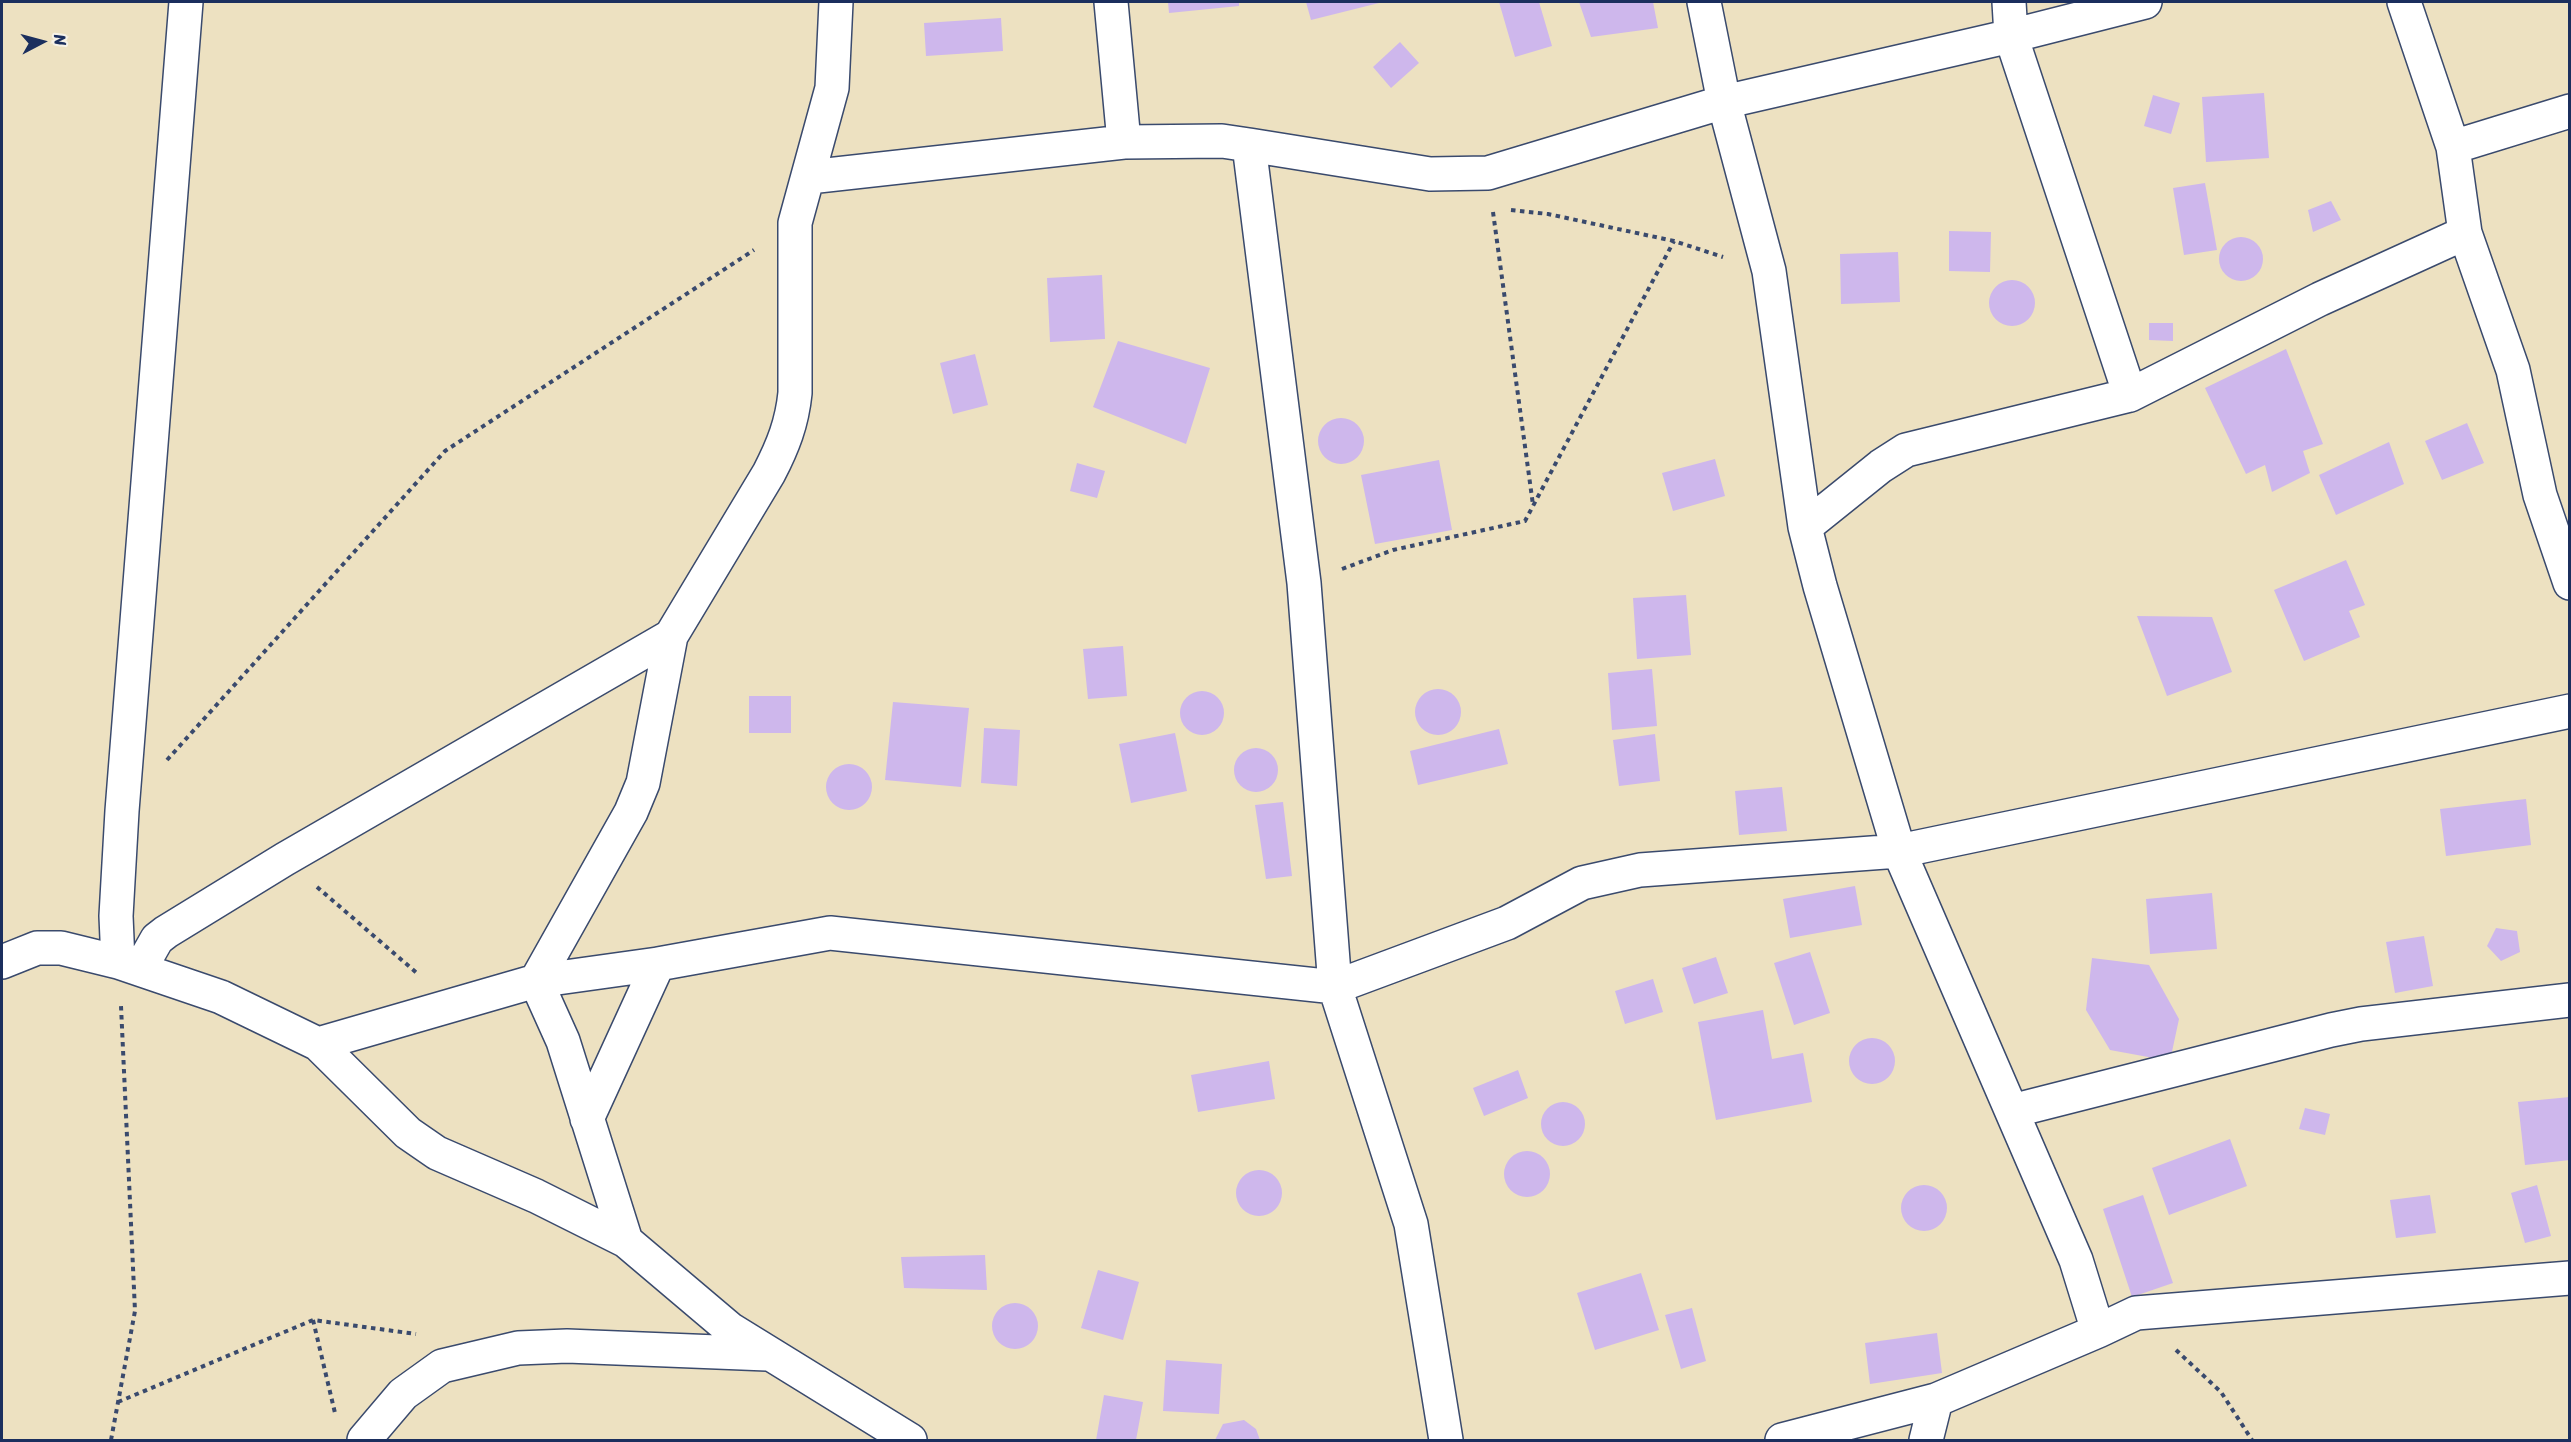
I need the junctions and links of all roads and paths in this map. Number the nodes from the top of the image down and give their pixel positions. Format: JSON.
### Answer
{"nodes":[{"id":1,"x":186,"y":2,"type":"edge"},
{"id":2,"x":836,"y":2,"type":"edge"},
{"id":3,"x":1111,"y":2,"type":"edge"},
{"id":4,"x":1704,"y":2,"type":"edge"},
{"id":5,"x":2009,"y":2,"type":"edge"},
{"id":6,"x":2145,"y":2,"type":"edge"},
{"id":7,"x":2404,"y":2,"type":"edge"},
{"id":8,"x":2011,"y":36,"type":"junction"},
{"id":9,"x":1724,"y":102,"type":"junction"},
{"id":10,"x":2570,"y":111,"type":"edge"},
{"id":11,"x":1124,"y":142,"type":"junction"},
{"id":12,"x":1248,"y":145,"type":"junction"},
{"id":13,"x":2453,"y":147,"type":"junction"},
{"id":14,"x":809,"y":177,"type":"junction"},
{"id":15,"x":795,"y":223,"type":"junction"},
{"id":16,"x":2465,"y":233,"type":"junction"},
{"id":17,"x":1674,"y":241,"type":"junction"},
{"id":18,"x":1769,"y":272,"type":"junction"},
{"id":19,"x":2130,"y":395,"type":"junction"},
{"id":20,"x":2555,"y":494,"type":"edge"},
{"id":21,"x":1533,"y":507,"type":"junction"},
{"id":22,"x":1805,"y":526,"type":"junction"},
{"id":23,"x":1304,"y":583,"type":"junction"},
{"id":24,"x":2570,"y":583,"type":"edge"},
{"id":25,"x":672,"y":636,"type":"junction"},
{"id":26,"x":2570,"y":711,"type":"edge"},
{"id":27,"x":122,"y":811,"type":"junction"},
{"id":28,"x":1899,"y":850,"type":"junction"},
{"id":29,"x":285,"y":859,"type":"junction"},
{"id":30,"x":2,"y":962,"type":"edge"},
{"id":31,"x":658,"y":964,"type":"junction"},
{"id":32,"x":129,"y":966,"type":"junction"},
{"id":33,"x":536,"y":981,"type":"junction"},
{"id":34,"x":1335,"y":987,"type":"junction"},
{"id":35,"x":2570,"y":1000,"type":"edge"},
{"id":36,"x":452,"y":1004,"type":"junction"},
{"id":37,"x":318,"y":1044,"type":"junction"},
{"id":38,"x":2012,"y":1111,"type":"junction"},
{"id":39,"x":587,"y":1119,"type":"junction"},
{"id":40,"x":626,"y":1241,"type":"junction"},
{"id":41,"x":2570,"y":1278,"type":"edge"},
{"id":42,"x":2136,"y":1313,"type":"junction"},
{"id":43,"x":313,"y":1320,"type":"junction"},
{"id":44,"x":2098,"y":1331,"type":"junction"},
{"id":45,"x":426,"y":1335,"type":"dead end"},
{"id":46,"x":770,"y":1354,"type":"junction"},
{"id":47,"x":1936,"y":1400,"type":"junction"},
{"id":48,"x":118,"y":1402,"type":"junction"},
{"id":49,"x":336,"y":1419,"type":"dead end"},
{"id":50,"x":111,"y":1440,"type":"edge"},
{"id":51,"x":364,"y":1440,"type":"edge"},
{"id":52,"x":910,"y":1440,"type":"edge"},
{"id":53,"x":1446,"y":1440,"type":"edge"},
{"id":54,"x":1782,"y":1440,"type":"edge"},
{"id":55,"x":1926,"y":1440,"type":"edge"},
{"id":56,"x":2252,"y":1440,"type":"edge"}],
"edges":[{"from":1,"to":27,"type":"street"},
{"from":2,"to":14,"type":"street"},
{"from":3,"to":11,"type":"street"},
{"from":4,"to":9,"type":"street"},
{"from":5,"to":8,"type":"street"},
{"from":6,"to":8,"type":"street"},
{"from":7,"to":13,"type":"street"},
{"from":8,"to":9,"type":"street"},
{"from":8,"to":19,"type":"street"},
{"from":9,"to":12,"type":"street"},
{"from":9,"to":18,"type":"street"},
{"from":10,"to":13,"type":"street"},
{"from":11,"to":12,"type":"street"},
{"from":11,"to":14,"type":"street"},
{"from":12,"to":23,"type":"street"},
{"from":13,"to":16,"type":"street"},
{"from":14,"to":15,"type":"street"},
{"from":15,"to":25,"type":"street"},
{"from":15,"to":27,"type":"path"},
{"from":16,"to":19,"type":"street"},
{"from":16,"to":20,"type":"street"},
{"from":17,"to":18,"type":"path"},
{"from":17,"to":21,"type":"path"},
{"from":17,"to":21,"type":"path"},
{"from":18,"to":22,"type":"street"},
{"from":19,"to":22,"type":"street"},
{"from":20,"to":24,"type":"street"},
{"from":21,"to":23,"type":"path"},
{"from":22,"to":28,"type":"street"},
{"from":23,"to":34,"type":"street"},
{"from":25,"to":29,"type":"street"},
{"from":25,"to":33,"type":"street"},
{"from":26,"to":28,"type":"street"},
{"from":27,"to":32,"type":"street"},
{"from":28,"to":34,"type":"street"},
{"from":28,"to":38,"type":"street"},
{"from":29,"to":32,"type":"street"},
{"from":29,"to":36,"type":"path"},
{"from":30,"to":32,"type":"street"},
{"from":31,"to":33,"type":"street"},
{"from":31,"to":34,"type":"street"},
{"from":31,"to":39,"type":"street"},
{"from":32,"to":37,"type":"street"},
{"from":32,"to":48,"type":"path"},
{"from":33,"to":36,"type":"street"},
{"from":33,"to":39,"type":"street"},
{"from":34,"to":53,"type":"street"},
{"from":35,"to":38,"type":"street"},
{"from":36,"to":37,"type":"street"},
{"from":37,"to":40,"type":"street"},
{"from":38,"to":44,"type":"street"},
{"from":39,"to":40,"type":"street"},
{"from":40,"to":46,"type":"street"},
{"from":41,"to":42,"type":"street"},
{"from":42,"to":44,"type":"street"},
{"from":42,"to":56,"type":"path"},
{"from":43,"to":45,"type":"path"},
{"from":43,"to":48,"type":"path"},
{"from":43,"to":49,"type":"path"},
{"from":44,"to":47,"type":"street"},
{"from":46,"to":51,"type":"street"},
{"from":46,"to":52,"type":"street"},
{"from":47,"to":54,"type":"street"},
{"from":47,"to":55,"type":"street"},
{"from":48,"to":50,"type":"path"}]}
